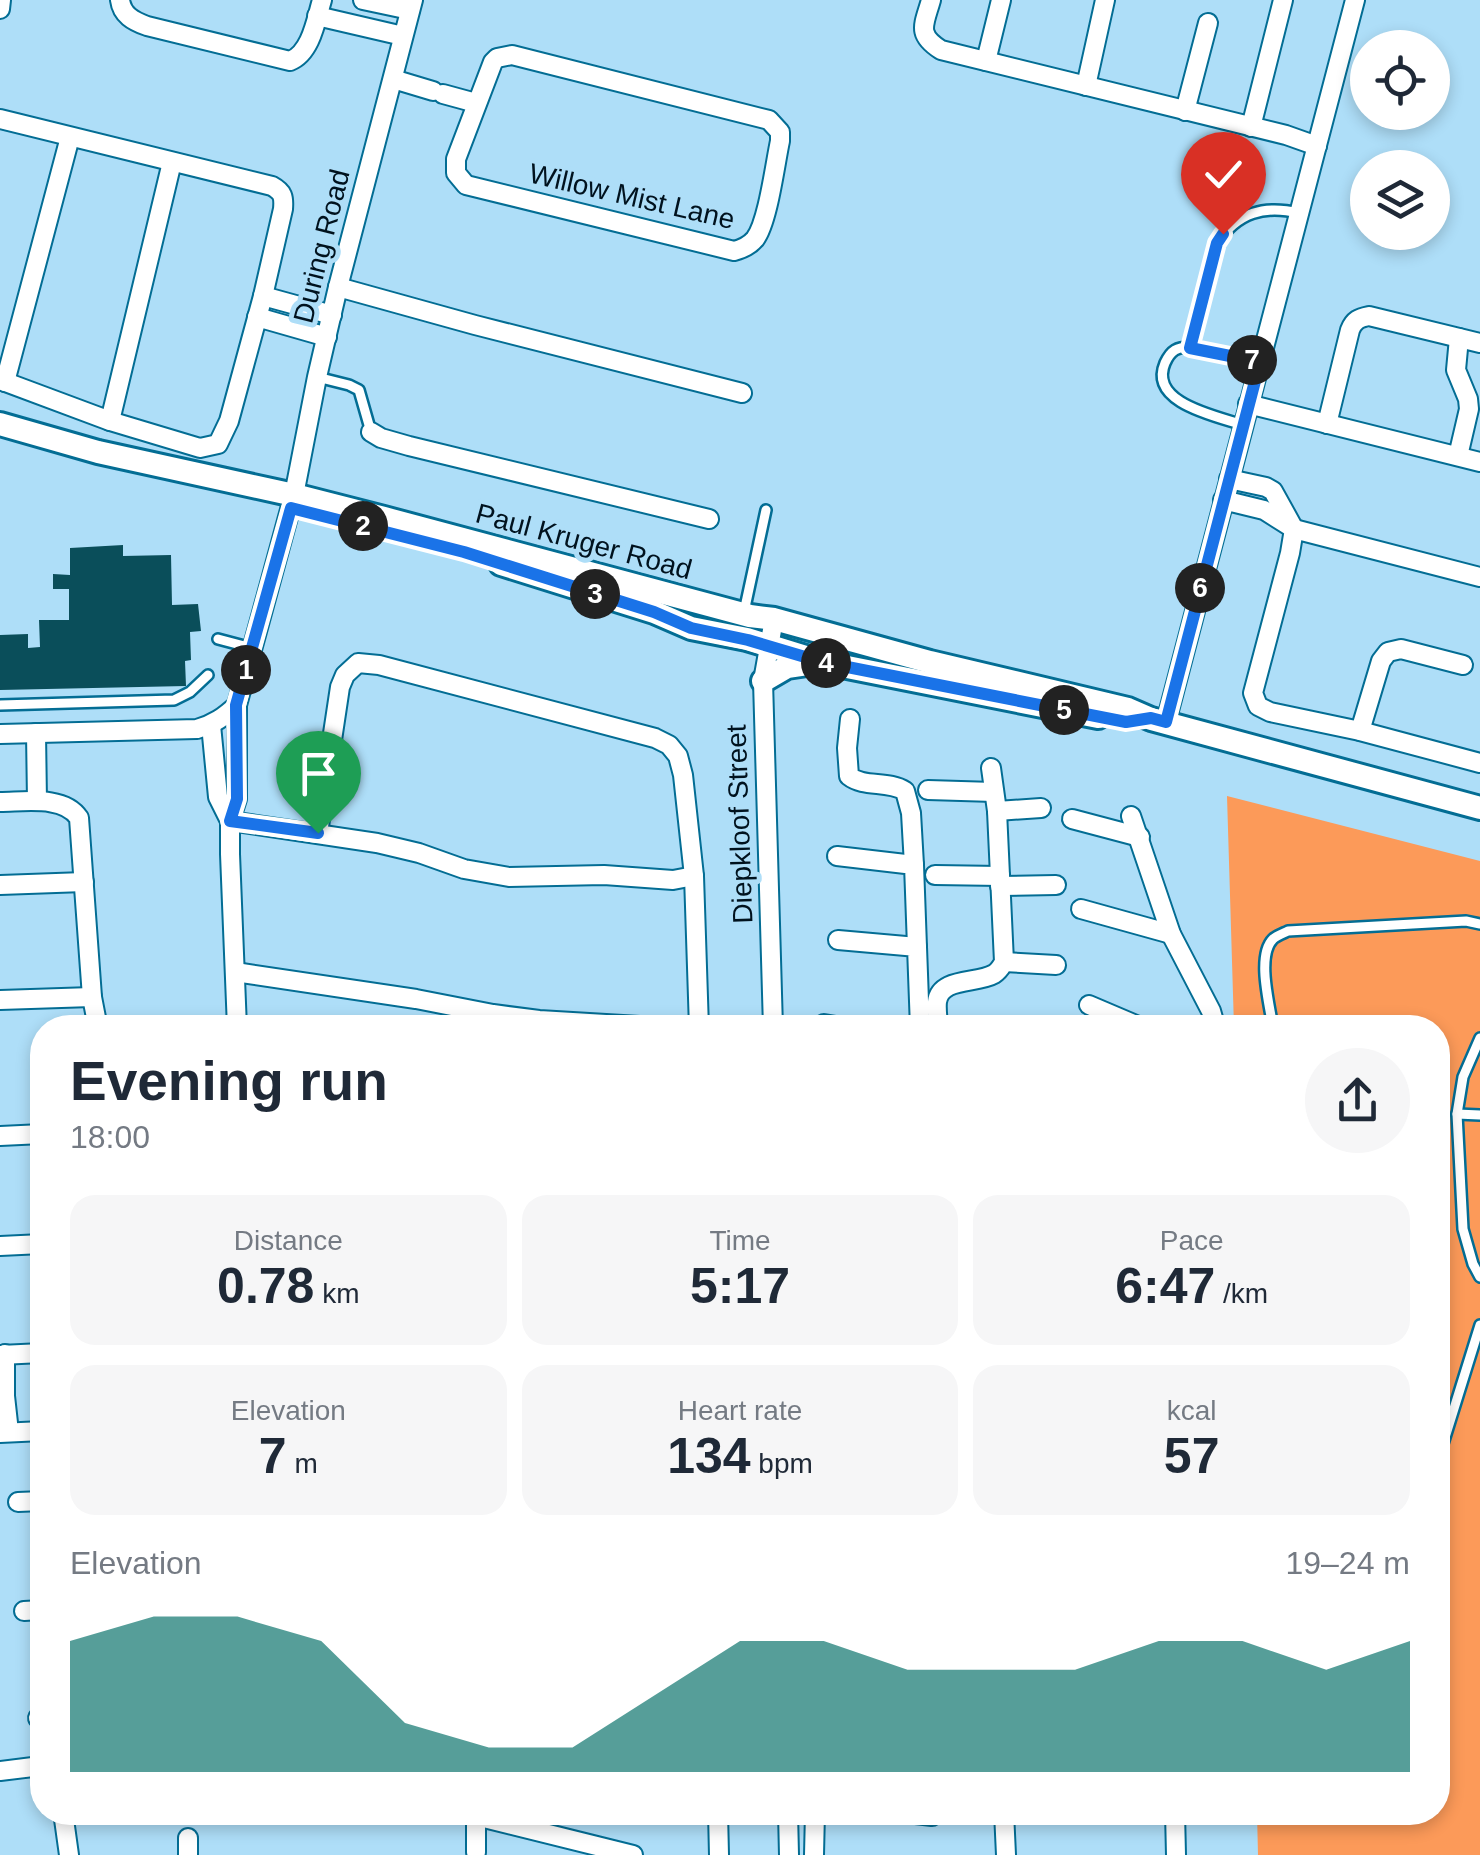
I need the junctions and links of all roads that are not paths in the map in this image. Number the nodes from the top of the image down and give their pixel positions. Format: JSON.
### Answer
{"nodes":[{"id":1,"x":1,"y":0,"type":"edge"},
{"id":2,"x":120,"y":0,"type":"edge"},
{"id":3,"x":930,"y":0,"type":"edge"},
{"id":4,"x":1002,"y":0,"type":"edge"},
{"id":5,"x":1106,"y":0,"type":"edge"},
{"id":6,"x":1283,"y":0,"type":"edge"},
{"id":7,"x":1355,"y":0,"type":"edge"},
{"id":8,"x":367,"y":1,"type":"edge"},
{"id":9,"x":412,"y":5,"type":"edge"},
{"id":10,"x":320,"y":8,"type":"edge"},
{"id":11,"x":0,"y":9,"type":"edge"},
{"id":12,"x":1208,"y":23,"type":"dead end"},
{"id":13,"x":404,"y":36,"type":"junction"},
{"id":14,"x":986,"y":61,"type":"junction"},
{"id":15,"x":393,"y":79,"type":"junction"},
{"id":16,"x":1086,"y":86,"type":"junction"},
{"id":17,"x":476,"y":103,"type":"junction"},
{"id":18,"x":1186,"y":111,"type":"junction"},
{"id":19,"x":0,"y":119,"type":"edge"},
{"id":20,"x":1251,"y":127,"type":"junction"},
{"id":21,"x":70,"y":138,"type":"junction"},
{"id":22,"x":1317,"y":146,"type":"junction"},
{"id":23,"x":172,"y":162,"type":"junction"},
{"id":24,"x":1299,"y":213,"type":"junction"},
{"id":25,"x":338,"y":287,"type":"junction"},
{"id":26,"x":263,"y":296,"type":"junction"},
{"id":27,"x":332,"y":315,"type":"junction"},
{"id":28,"x":257,"y":317,"type":"junction"},
{"id":29,"x":327,"y":337,"type":"junction"},
{"id":30,"x":1458,"y":338,"type":"junction"},
{"id":31,"x":1480,"y":343,"type":"edge"},
{"id":32,"x":1190,"y":348,"type":"junction"},
{"id":33,"x":1260,"y":362,"type":"junction"},
{"id":34,"x":317,"y":376,"type":"junction"},
{"id":35,"x":3,"y":381,"type":"edge"},
{"id":36,"x":742,"y":393,"type":"dead end"},
{"id":37,"x":1248,"y":404,"type":"junction"},
{"id":38,"x":110,"y":421,"type":"junction"},
{"id":39,"x":0,"y":424,"type":"edge"},
{"id":40,"x":1327,"y":424,"type":"junction"},
{"id":41,"x":1243,"y":425,"type":"junction"},
{"id":42,"x":370,"y":432,"type":"joint"},
{"id":43,"x":0,"y":437,"type":"edge"},
{"id":44,"x":1458,"y":456,"type":"junction"},
{"id":45,"x":1480,"y":462,"type":"edge"},
{"id":46,"x":1228,"y":478,"type":"junction"},
{"id":47,"x":1223,"y":500,"type":"junction"},
{"id":48,"x":292,"y":502,"type":"junction"},
{"id":49,"x":766,"y":510,"type":"dead end"},
{"id":50,"x":709,"y":520,"type":"dead end"},
{"id":51,"x":1294,"y":529,"type":"junction"},
{"id":52,"x":1480,"y":577,"type":"edge"},
{"id":53,"x":744,"y":614,"type":"junction"},
{"id":54,"x":774,"y":620,"type":"junction"},
{"id":55,"x":218,"y":639,"type":"dead end"},
{"id":56,"x":768,"y":647,"type":"junction"},
{"id":57,"x":252,"y":648,"type":"junction"},
{"id":58,"x":822,"y":662,"type":"junction"},
{"id":59,"x":1464,"y":665,"type":"dead end"},
{"id":60,"x":208,"y":675,"type":"dead end"},
{"id":61,"x":763,"y":681,"type":"junction"},
{"id":62,"x":0,"y":705,"type":"edge"},
{"id":63,"x":236,"y":705,"type":"junction"},
{"id":64,"x":850,"y":719,"type":"dead end"},
{"id":65,"x":1158,"y":720,"type":"junction"},
{"id":66,"x":211,"y":725,"type":"junction"},
{"id":67,"x":1360,"y":731,"type":"junction"},
{"id":68,"x":0,"y":734,"type":"edge"},
{"id":69,"x":36,"y":734,"type":"junction"},
{"id":70,"x":1480,"y":763,"type":"edge"},
{"id":71,"x":991,"y":768,"type":"dead end"},
{"id":72,"x":928,"y":790,"type":"dead end"},
{"id":73,"x":0,"y":802,"type":"edge"},
{"id":74,"x":37,"y":802,"type":"junction"},
{"id":75,"x":995,"y":802,"type":"junction"},
{"id":76,"x":1042,"y":808,"type":"dead end"},
{"id":77,"x":1480,"y":808,"type":"edge"},
{"id":78,"x":1131,"y":816,"type":"dead end"},
{"id":79,"x":1072,"y":819,"type":"dead end"},
{"id":80,"x":230,"y":821,"type":"junction"},
{"id":81,"x":318,"y":833,"type":"junction"},
{"id":82,"x":1140,"y":837,"type":"junction"},
{"id":83,"x":837,"y":856,"type":"dead end"},
{"id":84,"x":914,"y":864,"type":"junction"},
{"id":85,"x":935,"y":875,"type":"dead end"},
{"id":86,"x":694,"y":876,"type":"junction"},
{"id":87,"x":1000,"y":881,"type":"junction"},
{"id":88,"x":84,"y":882,"type":"junction"},
{"id":89,"x":0,"y":885,"type":"edge"},
{"id":90,"x":1056,"y":885,"type":"dead end"},
{"id":91,"x":1081,"y":909,"type":"dead end"},
{"id":92,"x":1480,"y":924,"type":"edge"},
{"id":93,"x":1171,"y":934,"type":"junction"},
{"id":94,"x":838,"y":940,"type":"dead end"},
{"id":95,"x":917,"y":948,"type":"junction"},
{"id":96,"x":1004,"y":962,"type":"junction"},
{"id":97,"x":1056,"y":965,"type":"dead end"},
{"id":98,"x":235,"y":972,"type":"junction"},
{"id":99,"x":92,"y":997,"type":"junction"},
{"id":100,"x":0,"y":1000,"type":"edge"},
{"id":101,"x":1089,"y":1005,"type":"dead end"},
{"id":102,"x":95,"y":1015,"type":"edge"},
{"id":103,"x":237,"y":1015,"type":"edge"},
{"id":104,"x":501,"y":1015,"type":"edge"},
{"id":105,"x":699,"y":1015,"type":"edge"},
{"id":106,"x":773,"y":1015,"type":"edge"},
{"id":107,"x":920,"y":1015,"type":"edge"},
{"id":108,"x":938,"y":1015,"type":"edge"},
{"id":109,"x":1112,"y":1015,"type":"edge"},
{"id":110,"x":1212,"y":1015,"type":"edge"},
{"id":111,"x":1271,"y":1015,"type":"edge"},
{"id":112,"x":1480,"y":1038,"type":"edge"},
{"id":113,"x":1458,"y":1114,"type":"junction"},
{"id":114,"x":1480,"y":1115,"type":"edge"},
{"id":115,"x":30,"y":1135,"type":"edge"},
{"id":116,"x":0,"y":1136,"type":"edge"},
{"id":117,"x":30,"y":1245,"type":"edge"},
{"id":118,"x":0,"y":1246,"type":"edge"},
{"id":119,"x":1480,"y":1277,"type":"edge"},
{"id":120,"x":1480,"y":1325,"type":"edge"},
{"id":121,"x":30,"y":1354,"type":"edge"},
{"id":122,"x":2,"y":1355,"type":"edge"},
{"id":123,"x":1450,"y":1421,"type":"edge"},
{"id":124,"x":30,"y":1431,"type":"edge"},
{"id":125,"x":4,"y":1432,"type":"edge"},
{"id":126,"x":18,"y":1502,"type":"dead end"},
{"id":127,"x":30,"y":1502,"type":"edge"},
{"id":128,"x":30,"y":1767,"type":"edge"},
{"id":129,"x":0,"y":1770,"type":"edge"},
{"id":130,"x":66,"y":1825,"type":"edge"},
{"id":131,"x":476,"y":1825,"type":"edge"},
{"id":132,"x":518,"y":1825,"type":"edge"},
{"id":133,"x":719,"y":1825,"type":"edge"},
{"id":134,"x":788,"y":1825,"type":"edge"},
{"id":135,"x":814,"y":1825,"type":"edge"},
{"id":136,"x":1005,"y":1825,"type":"edge"},
{"id":137,"x":1175,"y":1825,"type":"edge"},
{"id":138,"x":476,"y":1852,"type":"dead end"},
{"id":139,"x":69,"y":1855,"type":"edge"},
{"id":140,"x":633,"y":1855,"type":"edge"},
{"id":141,"x":720,"y":1855,"type":"edge"},
{"id":142,"x":789,"y":1855,"type":"edge"},
{"id":143,"x":814,"y":1855,"type":"edge"},
{"id":144,"x":1006,"y":1855,"type":"edge"},
{"id":145,"x":1176,"y":1855,"type":"edge"}],
"edges":[{"from":1,"to":11,"type":"street"},
{"from":2,"to":10,"type":"street"},
{"from":3,"to":14,"type":"street"},
{"from":4,"to":14,"type":"street"},
{"from":5,"to":16,"type":"street"},
{"from":6,"to":20,"type":"street"},
{"from":7,"to":22,"type":"street"},
{"from":8,"to":9,"type":"street"},
{"from":9,"to":13,"type":"street","name":"During Road"},
{"from":10,"to":13,"type":"street"},
{"from":12,"to":18,"type":"street"},
{"from":13,"to":15,"type":"street","name":"During Road"},
{"from":14,"to":16,"type":"street"},
{"from":15,"to":17,"type":"street"},
{"from":15,"to":25,"type":"street","name":"During Road"},
{"from":16,"to":18,"type":"street"},
{"from":17,"to":17,"type":"street","name":"Willow Mist Lane"},
{"from":18,"to":20,"type":"street"},
{"from":19,"to":21,"type":"street"},
{"from":20,"to":22,"type":"street"},
{"from":21,"to":23,"type":"street"},
{"from":21,"to":35,"type":"street"},
{"from":22,"to":24,"type":"street"},
{"from":23,"to":26,"type":"street"},
{"from":23,"to":38,"type":"street"},
{"from":24,"to":32,"type":"lane"},
{"from":24,"to":33,"type":"street"},
{"from":25,"to":27,"type":"street","name":"During Road"},
{"from":25,"to":36,"type":"street"},
{"from":26,"to":27,"type":"street"},
{"from":26,"to":28,"type":"street"},
{"from":27,"to":29,"type":"street","name":"During Road"},
{"from":28,"to":29,"type":"street"},
{"from":28,"to":38,"type":"street"},
{"from":29,"to":34,"type":"street","name":"During Road"},
{"from":30,"to":31,"type":"street"},
{"from":30,"to":40,"type":"street"},
{"from":30,"to":44,"type":"street"},
{"from":32,"to":33,"type":"lane"},
{"from":32,"to":41,"type":"lane"},
{"from":33,"to":37,"type":"street"},
{"from":34,"to":42,"type":"lane"},
{"from":34,"to":48,"type":"street","name":"During Road"},
{"from":35,"to":38,"type":"street"},
{"from":37,"to":40,"type":"street"},
{"from":37,"to":41,"type":"street"},
{"from":39,"to":48,"type":"street","name":"Paul Kruger Road"},
{"from":40,"to":44,"type":"street"},
{"from":41,"to":46,"type":"street"},
{"from":42,"to":50,"type":"street"},
{"from":43,"to":48,"type":"street","name":"Paul Kruger Road"},
{"from":44,"to":45,"type":"street"},
{"from":46,"to":47,"type":"street"},
{"from":46,"to":51,"type":"street"},
{"from":47,"to":51,"type":"street"},
{"from":47,"to":65,"type":"street"},
{"from":48,"to":53,"type":"street","name":"Paul Kruger Road"},
{"from":48,"to":56,"type":"street","name":"Paul Kruger Road"},
{"from":48,"to":57,"type":"street","name":"During Road"},
{"from":49,"to":53,"type":"lane"},
{"from":51,"to":52,"type":"street"},
{"from":51,"to":67,"type":"street"},
{"from":53,"to":54,"type":"street","name":"Paul Kruger Road"},
{"from":54,"to":56,"type":"street","name":"Diepkloof Street"},
{"from":54,"to":65,"type":"street","name":"Paul Kruger Road"},
{"from":55,"to":57,"type":"lane"},
{"from":56,"to":58,"type":"street","name":"Paul Kruger Road"},
{"from":56,"to":61,"type":"street","name":"Diepkloof Street"},
{"from":57,"to":63,"type":"street","name":"During Road"},
{"from":58,"to":61,"type":"street"},
{"from":58,"to":65,"type":"street","name":"Paul Kruger Road"},
{"from":59,"to":67,"type":"street"},
{"from":60,"to":62,"type":"lane"},
{"from":61,"to":106,"type":"street","name":"Diepkloof Street"},
{"from":63,"to":66,"type":"street"},
{"from":63,"to":80,"type":"street","name":"During Road"},
{"from":64,"to":84,"type":"street"},
{"from":65,"to":77,"type":"street","name":"Paul Kruger Road"},
{"from":66,"to":69,"type":"street"},
{"from":66,"to":80,"type":"street"},
{"from":67,"to":70,"type":"street"},
{"from":68,"to":69,"type":"street"},
{"from":69,"to":74,"type":"street"},
{"from":71,"to":75,"type":"street"},
{"from":72,"to":75,"type":"street"},
{"from":73,"to":74,"type":"street"},
{"from":74,"to":88,"type":"street"},
{"from":75,"to":76,"type":"street"},
{"from":75,"to":87,"type":"street"},
{"from":78,"to":82,"type":"street"},
{"from":79,"to":82,"type":"street"},
{"from":80,"to":81,"type":"street"},
{"from":80,"to":98,"type":"street"},
{"from":81,"to":86,"type":"street"},
{"from":81,"to":86,"type":"street"},
{"from":82,"to":93,"type":"street"},
{"from":83,"to":84,"type":"street"},
{"from":84,"to":95,"type":"street"},
{"from":85,"to":87,"type":"street"},
{"from":86,"to":105,"type":"street"},
{"from":87,"to":90,"type":"street"},
{"from":87,"to":96,"type":"street"},
{"from":88,"to":89,"type":"street"},
{"from":88,"to":99,"type":"street"},
{"from":91,"to":93,"type":"street"},
{"from":92,"to":111,"type":"lane"},
{"from":93,"to":110,"type":"street"},
{"from":94,"to":95,"type":"street"},
{"from":95,"to":107,"type":"street"},
{"from":96,"to":97,"type":"street"},
{"from":96,"to":108,"type":"street"},
{"from":98,"to":103,"type":"street"},
{"from":98,"to":104,"type":"street"},
{"from":99,"to":100,"type":"street"},
{"from":99,"to":102,"type":"street"},
{"from":101,"to":109,"type":"street"},
{"from":112,"to":113,"type":"lane"},
{"from":113,"to":114,"type":"lane"},
{"from":113,"to":119,"type":"lane"},
{"from":115,"to":116,"type":"street"},
{"from":117,"to":118,"type":"street"},
{"from":120,"to":123,"type":"lane"},
{"from":121,"to":122,"type":"street"},
{"from":122,"to":125,"type":"street"},
{"from":124,"to":125,"type":"street"},
{"from":126,"to":127,"type":"street"},
{"from":128,"to":129,"type":"street"},
{"from":130,"to":139,"type":"street"},
{"from":131,"to":138,"type":"street"},
{"from":132,"to":140,"type":"street"},
{"from":133,"to":141,"type":"street"},
{"from":134,"to":142,"type":"street"},
{"from":135,"to":143,"type":"street"},
{"from":136,"to":144,"type":"street"},
{"from":137,"to":145,"type":"street"}]}
